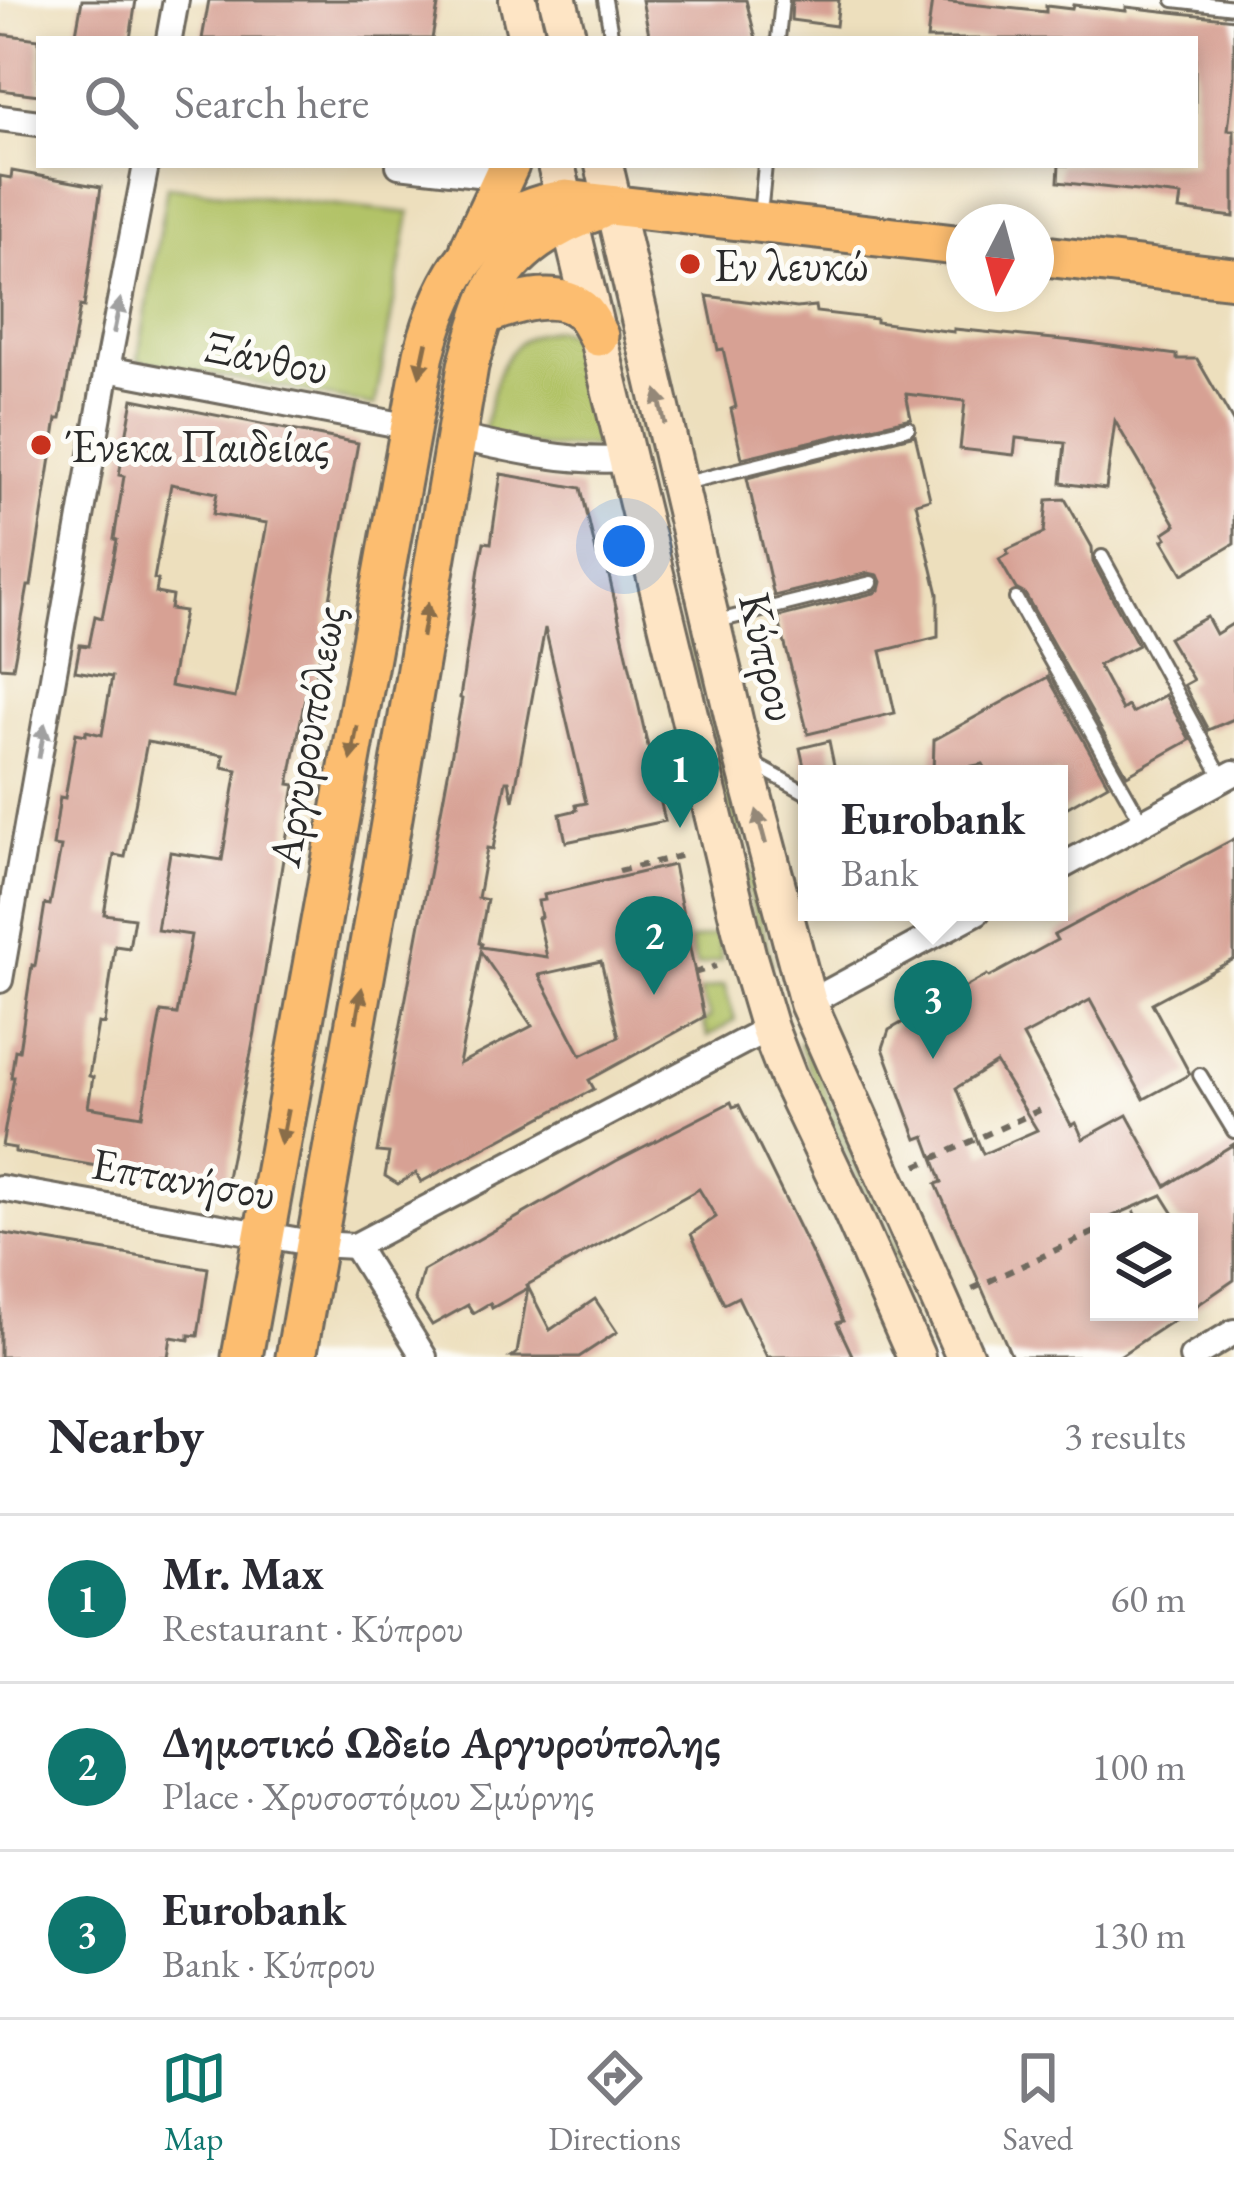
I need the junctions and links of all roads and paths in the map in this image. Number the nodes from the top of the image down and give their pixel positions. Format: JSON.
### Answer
{"nodes":[{"id":1,"x":176,"y":0,"type":"edge"},
{"id":2,"x":518,"y":0,"type":"edge"},
{"id":3,"x":558,"y":0,"type":"edge"},
{"id":4,"x":605,"y":0,"type":"edge"},
{"id":5,"x":782,"y":0,"type":"edge"},
{"id":6,"x":1174,"y":0,"type":"edge"},
{"id":7,"x":1234,"y":7,"type":"edge"},
{"id":8,"x":611,"y":34,"type":"dead end"},
{"id":9,"x":170,"y":36,"type":"edge"},
{"id":10,"x":526,"y":36,"type":"edge"},
{"id":11,"x":567,"y":36,"type":"edge"},
{"id":12,"x":778,"y":36,"type":"edge"},
{"id":13,"x":0,"y":118,"type":"edge"},
{"id":14,"x":36,"y":122,"type":"edge"},
{"id":15,"x":145,"y":168,"type":"edge"},
{"id":16,"x":452,"y":168,"type":"edge"},
{"id":17,"x":605,"y":168,"type":"edge"},
{"id":18,"x":765,"y":168,"type":"edge"},
{"id":19,"x":506,"y":171,"type":"edge"},
{"id":20,"x":564,"y":194,"type":"edge"},
{"id":21,"x":614,"y":205,"type":"junction"},
{"id":22,"x":759,"y":222,"type":"junction"},
{"id":23,"x":946,"y":244,"type":"edge"},
{"id":24,"x":469,"y":253,"type":"junction"},
{"id":25,"x":1054,"y":257,"type":"edge"},
{"id":26,"x":1234,"y":278,"type":"edge"},
{"id":27,"x":484,"y":315,"type":"junction"},
{"id":28,"x":598,"y":336,"type":"junction"},
{"id":29,"x":107,"y":370,"type":"junction"},
{"id":30,"x":411,"y":427,"type":"junction"},
{"id":31,"x":908,"y":428,"type":"dead end"},
{"id":32,"x":456,"y":437,"type":"junction"},
{"id":33,"x":627,"y":459,"type":"junction"},
{"id":34,"x":680,"y":484,"type":"junction"},
{"id":35,"x":1102,"y":557,"type":"dead end"},
{"id":36,"x":871,"y":583,"type":"dead end"},
{"id":37,"x":1016,"y":599,"type":"dead end"},
{"id":38,"x":711,"y":622,"type":"junction"},
{"id":39,"x":742,"y":758,"type":"junction"},
{"id":40,"x":1228,"y":776,"type":"edge"},
{"id":41,"x":798,"y":788,"type":"edge"},
{"id":42,"x":1143,"y":823,"type":"junction"},
{"id":43,"x":721,"y":846,"type":"junction"},
{"id":44,"x":1068,"y":863,"type":"edge"},
{"id":45,"x":619,"y":871,"type":"dead end"},
{"id":46,"x":960,"y":921,"type":"edge"},
{"id":47,"x":727,"y":963,"type":"dead end"},
{"id":48,"x":694,"y":973,"type":"dead end"},
{"id":49,"x":0,"y":980,"type":"edge"},
{"id":50,"x":808,"y":1003,"type":"junction"},
{"id":51,"x":769,"y":1028,"type":"junction"},
{"id":52,"x":1200,"y":1075,"type":"dead end"},
{"id":53,"x":1042,"y":1109,"type":"dead end"},
{"id":54,"x":1234,"y":1131,"type":"edge"},
{"id":55,"x":887,"y":1180,"type":"junction"},
{"id":56,"x":0,"y":1188,"type":"edge"},
{"id":57,"x":264,"y":1234,"type":"junction"},
{"id":58,"x":1090,"y":1234,"type":"edge"},
{"id":59,"x":336,"y":1245,"type":"junction"},
{"id":60,"x":941,"y":1303,"type":"junction"},
{"id":61,"x":1229,"y":1343,"type":"edge"},
{"id":62,"x":242,"y":1357,"type":"edge"},
{"id":63,"x":296,"y":1357,"type":"edge"},
{"id":64,"x":424,"y":1357,"type":"edge"},
{"id":65,"x":916,"y":1357,"type":"edge"},
{"id":66,"x":965,"y":1357,"type":"edge"},
{"id":67,"x":1192,"y":1357,"type":"edge"}],
"edges":[{"from":1,"to":9,"type":"street"},
{"from":2,"to":10,"type":"main road"},
{"from":3,"to":11,"type":"main road"},
{"from":4,"to":8,"type":"lane"},
{"from":5,"to":12,"type":"lane"},
{"from":6,"to":7,"type":"lane"},
{"from":13,"to":14,"type":"street"},
{"from":29,"to":15,"type":"street","one_way":true},
{"from":16,"to":19,"type":"street"},
{"from":17,"to":21,"type":"main road","name":"Κύπρου"},
{"from":18,"to":22,"type":"lane"},
{"from":19,"to":24,"type":"main road"},
{"from":20,"to":21,"type":"main road"},
{"from":20,"to":24,"type":"main road","name":"Αργυρουπόλεως"},
{"from":20,"to":27,"type":"main road"},
{"from":20,"to":28,"type":"main road","name":"Κύπρου"},
{"from":21,"to":22,"type":"main road"},
{"from":34,"to":21,"type":"main road","name":"Κύπρου","one_way":true},
{"from":22,"to":23,"type":"main road"},
{"from":24,"to":30,"type":"main road","name":"Αργυρουπόλεως","one_way":true},
{"from":25,"to":26,"type":"main road"},
{"from":27,"to":28,"type":"main road"},
{"from":27,"to":32,"type":"main road"},
{"from":28,"to":33,"type":"main road","name":"Κύπρου"},
{"from":29,"to":30,"type":"street","name":"Ξάνθου"},
{"from":49,"to":29,"type":"street","one_way":true},
{"from":30,"to":57,"type":"main road","name":"Αργυρουπόλεως","one_way":true},
{"from":31,"to":34,"type":"lane"},
{"from":32,"to":33,"type":"street"},
{"from":59,"to":32,"type":"main road","one_way":true},
{"from":33,"to":43,"type":"main road","name":"Κύπρου"},
{"from":34,"to":38,"type":"main road","name":"Κύπρου"},
{"from":35,"to":40,"type":"lane"},
{"from":36,"to":38,"type":"lane"},
{"from":37,"to":42,"type":"lane"},
{"from":38,"to":39,"type":"main road","name":"Κύπρου"},
{"from":39,"to":41,"type":"lane"},
{"from":50,"to":39,"type":"main road","name":"Κύπρου","one_way":true},
{"from":40,"to":42,"type":"street"},
{"from":42,"to":44,"type":"street"},
{"from":43,"to":45,"type":"path"},
{"from":43,"to":51,"type":"main road","name":"Κύπρου"},
{"from":46,"to":50,"type":"street"},
{"from":47,"to":48,"type":"path"},
{"from":50,"to":55,"type":"main road","name":"Κύπρου"},
{"from":51,"to":59,"type":"street"},
{"from":51,"to":65,"type":"main road","name":"Κύπρου"},
{"from":52,"to":54,"type":"lane"},
{"from":53,"to":55,"type":"path"},
{"from":55,"to":60,"type":"main road","name":"Κύπρου"},
{"from":56,"to":57,"type":"street","name":"Επτανήσου"},
{"from":57,"to":59,"type":"street","name":"Επτανήσου"},
{"from":57,"to":62,"type":"main road","name":"Αργυρουπόλεως"},
{"from":58,"to":60,"type":"path"},
{"from":59,"to":63,"type":"main road"},
{"from":59,"to":64,"type":"street"},
{"from":60,"to":66,"type":"main road","name":"Κύπρου"},
{"from":61,"to":67,"type":"street"}]}
